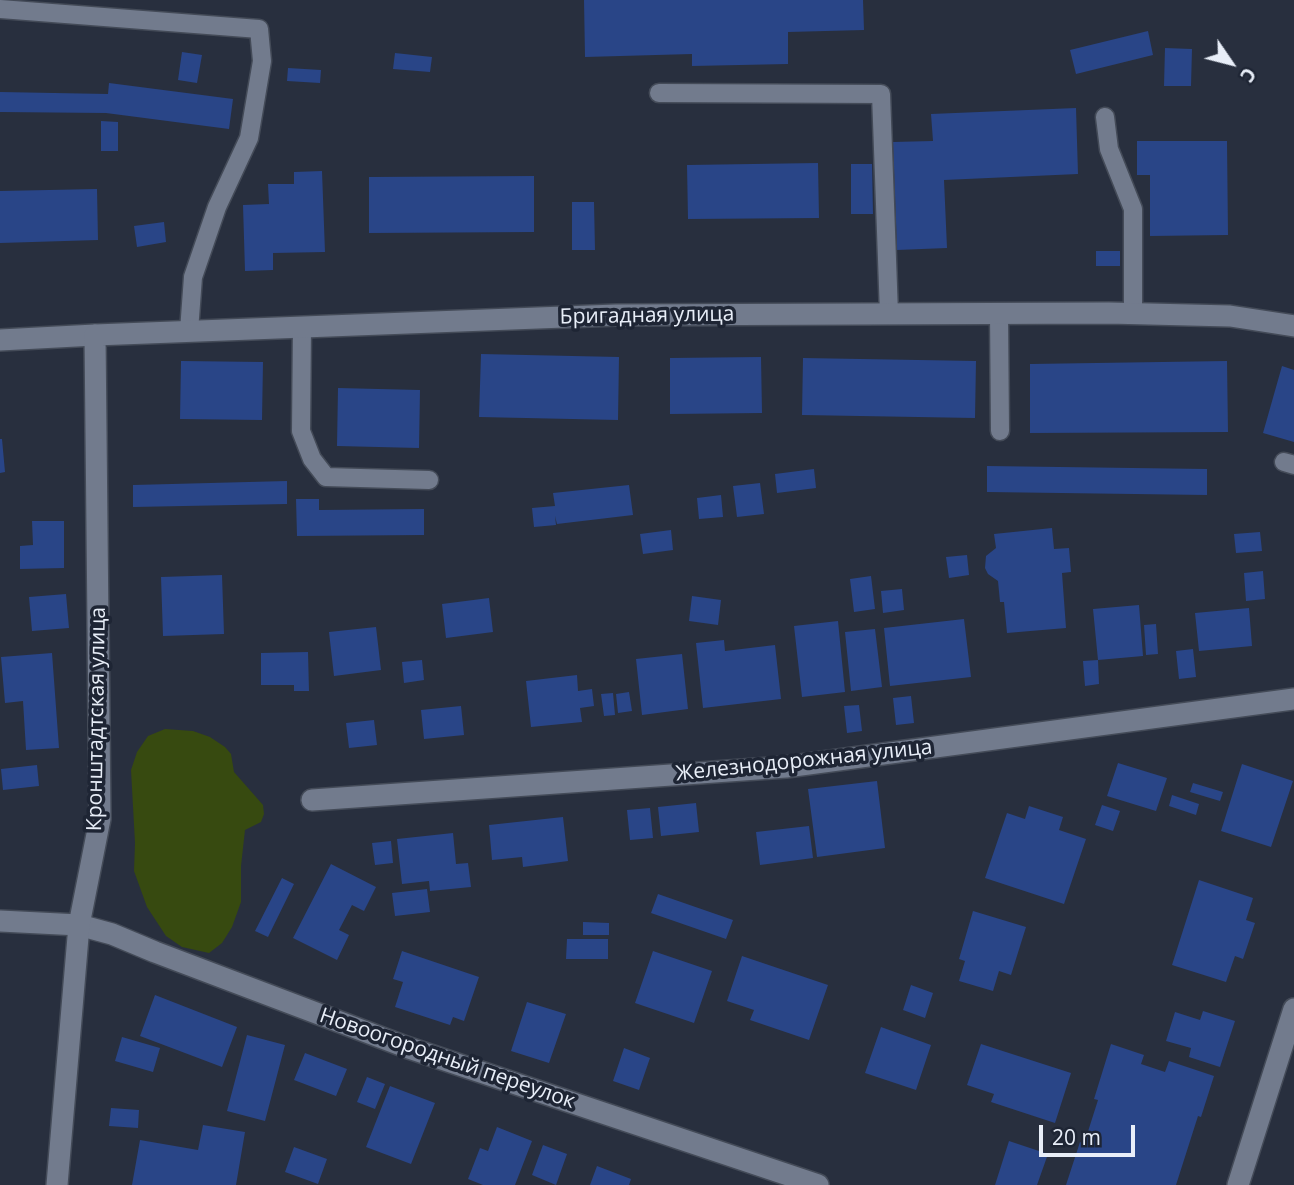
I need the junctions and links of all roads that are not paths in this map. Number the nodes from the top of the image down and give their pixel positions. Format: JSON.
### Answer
{"nodes":[{"id":1,"x":0,"y":9,"type":"edge"},
{"id":2,"x":659,"y":93,"type":"dead end"},
{"id":3,"x":1105,"y":117,"type":"dead end"},
{"id":4,"x":999,"y":313,"type":"junction"},
{"id":5,"x":889,"y":314,"type":"junction"},
{"id":6,"x":1133,"y":314,"type":"junction"},
{"id":7,"x":1294,"y":326,"type":"edge"},
{"id":8,"x":302,"y":327,"type":"junction"},
{"id":9,"x":189,"y":331,"type":"junction"},
{"id":10,"x":95,"y":335,"type":"junction"},
{"id":11,"x":0,"y":340,"type":"edge"},
{"id":12,"x":1000,"y":431,"type":"dead end"},
{"id":13,"x":429,"y":480,"type":"dead end"},
{"id":14,"x":1294,"y":699,"type":"edge"},
{"id":15,"x":312,"y":800,"type":"dead end"},
{"id":16,"x":0,"y":921,"type":"edge"},
{"id":17,"x":79,"y":925,"type":"junction"},
{"id":18,"x":1294,"y":1009,"type":"edge"},
{"id":19,"x":57,"y":1185,"type":"edge"},
{"id":20,"x":818,"y":1185,"type":"edge"},
{"id":21,"x":1238,"y":1185,"type":"edge"}],
"edges":[{"from":1,"to":9,"type":"lane"},
{"from":2,"to":5,"type":"lane"},
{"from":3,"to":6,"type":"lane"},
{"from":4,"to":5,"type":"street","name":"Бригадная улица"},
{"from":4,"to":6,"type":"street","name":"Бригадная улица"},
{"from":4,"to":12,"type":"lane"},
{"from":5,"to":8,"type":"street","name":"Бригадная улица"},
{"from":6,"to":7,"type":"street","name":"Бригадная улица"},
{"from":8,"to":9,"type":"street","name":"Бригадная улица"},
{"from":8,"to":13,"type":"lane"},
{"from":9,"to":10,"type":"street","name":"Бригадная улица"},
{"from":10,"to":11,"type":"street","name":"Бригадная улица"},
{"from":10,"to":17,"type":"street","name":"Кронштадтская улица"},
{"from":14,"to":15,"type":"street","name":"Железнодорожная улица"},
{"from":16,"to":17,"type":"street"},
{"from":17,"to":19,"type":"street","name":"Кронштадтская улица"},
{"from":17,"to":20,"type":"street","name":"Новоогородный переулок"},
{"from":18,"to":21,"type":"street"}]}
